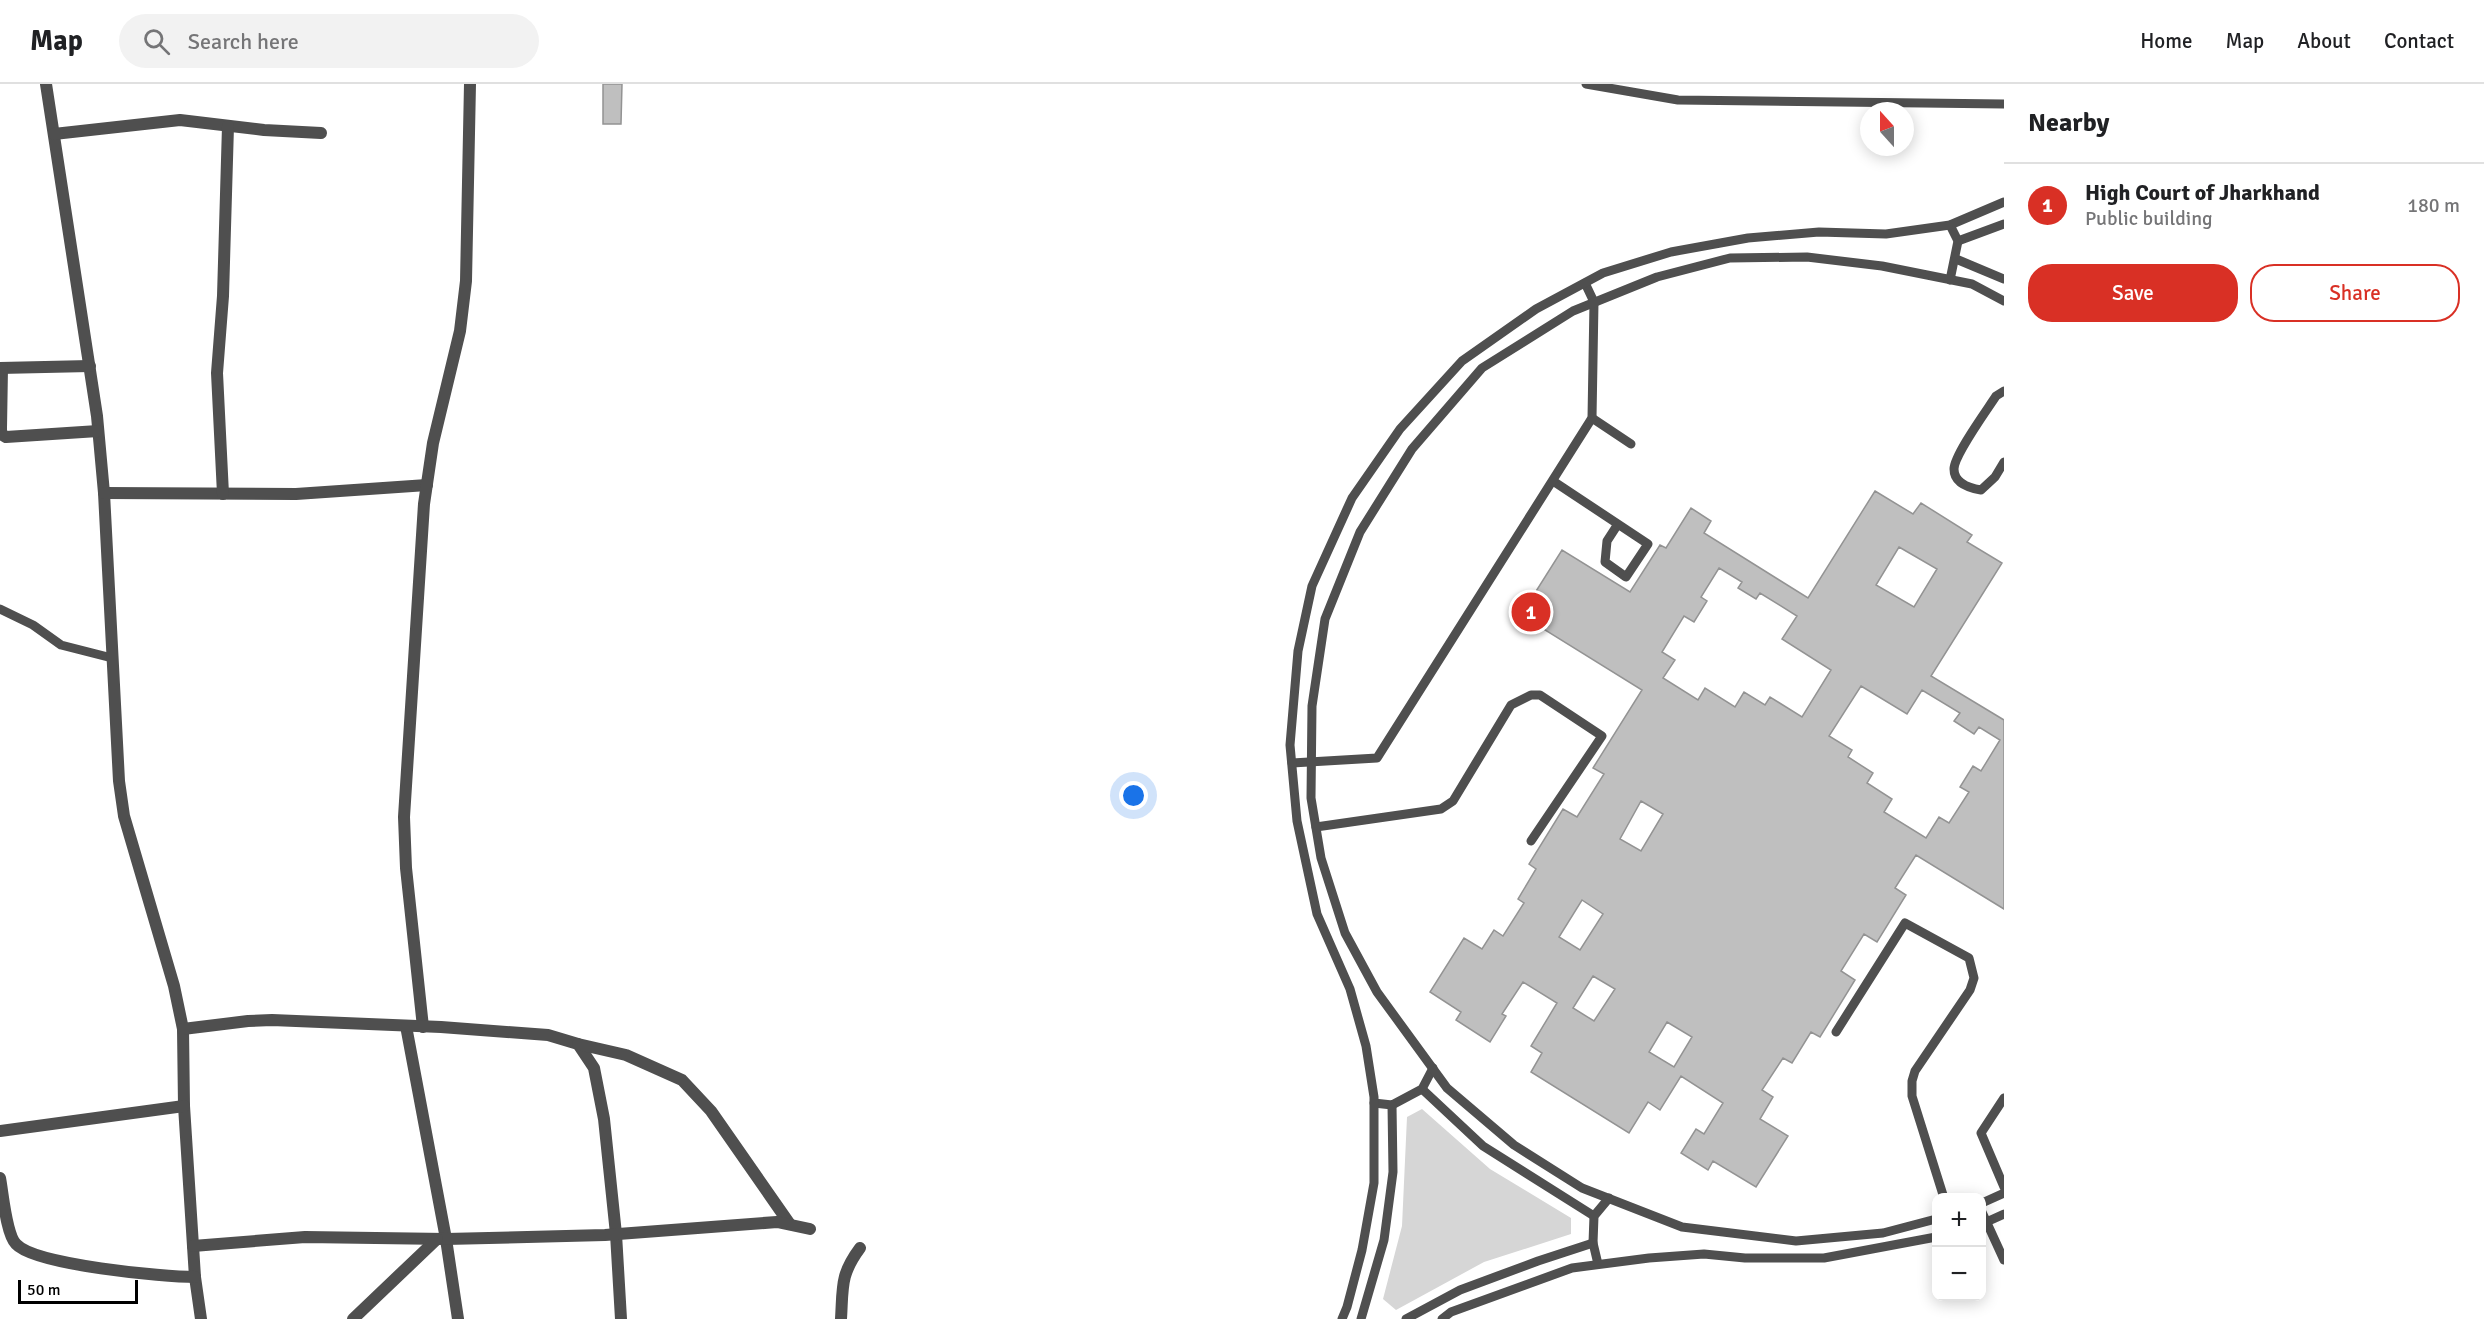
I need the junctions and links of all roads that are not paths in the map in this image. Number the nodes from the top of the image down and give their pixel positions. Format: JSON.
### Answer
{"nodes":[{"id":1,"x":46,"y":84,"type":"edge"},
{"id":2,"x":470,"y":84,"type":"edge"},
{"id":3,"x":1586,"y":84,"type":"edge"},
{"id":4,"x":2004,"y":104,"type":"edge"},
{"id":5,"x":228,"y":126,"type":"junction"},
{"id":6,"x":321,"y":132,"type":"dead end"},
{"id":7,"x":54,"y":134,"type":"junction"},
{"id":8,"x":2004,"y":202,"type":"edge"},
{"id":9,"x":2004,"y":224,"type":"edge"},
{"id":10,"x":1950,"y":225,"type":"junction"},
{"id":11,"x":1958,"y":241,"type":"junction"},
{"id":12,"x":1956,"y":259,"type":"junction"},
{"id":13,"x":2004,"y":279,"type":"edge"},
{"id":14,"x":1950,"y":280,"type":"junction"},
{"id":15,"x":1585,"y":283,"type":"junction"},
{"id":16,"x":2004,"y":301,"type":"edge"},
{"id":17,"x":1594,"y":302,"type":"junction"},
{"id":18,"x":90,"y":366,"type":"junction"},
{"id":19,"x":1,"y":368,"type":"edge"},
{"id":20,"x":2004,"y":390,"type":"edge"},
{"id":21,"x":1592,"y":418,"type":"junction"},
{"id":22,"x":98,"y":431,"type":"junction"},
{"id":23,"x":1631,"y":444,"type":"dead end"},
{"id":24,"x":2004,"y":462,"type":"edge"},
{"id":25,"x":1553,"y":481,"type":"junction"},
{"id":26,"x":427,"y":485,"type":"junction"},
{"id":27,"x":104,"y":493,"type":"junction"},
{"id":28,"x":223,"y":494,"type":"junction"},
{"id":29,"x":1618,"y":524,"type":"junction"},
{"id":30,"x":0,"y":609,"type":"edge"},
{"id":31,"x":112,"y":658,"type":"junction"},
{"id":32,"x":1311,"y":762,"type":"junction"},
{"id":33,"x":1292,"y":763,"type":"junction"},
{"id":34,"x":1316,"y":827,"type":"junction"},
{"id":35,"x":1532,"y":841,"type":"dead end"},
{"id":36,"x":406,"y":1026,"type":"junction"},
{"id":37,"x":423,"y":1027,"type":"junction"},
{"id":38,"x":183,"y":1029,"type":"junction"},
{"id":39,"x":1836,"y":1032,"type":"dead end"},
{"id":40,"x":579,"y":1044,"type":"junction"},
{"id":41,"x":1433,"y":1068,"type":"junction"},
{"id":42,"x":1422,"y":1089,"type":"junction"},
{"id":43,"x":2004,"y":1098,"type":"edge"},
{"id":44,"x":1374,"y":1103,"type":"junction"},
{"id":45,"x":1392,"y":1105,"type":"junction"},
{"id":46,"x":184,"y":1106,"type":"junction"},
{"id":47,"x":0,"y":1131,"type":"edge"},
{"id":48,"x":0,"y":1178,"type":"edge"},
{"id":49,"x":2004,"y":1187,"type":"edge"},
{"id":50,"x":1943,"y":1193,"type":"edge"},
{"id":51,"x":2001,"y":1195,"type":"edge"},
{"id":52,"x":1609,"y":1198,"type":"junction"},
{"id":53,"x":1986,"y":1201,"type":"edge"},
{"id":54,"x":2004,"y":1208,"type":"edge"},
{"id":55,"x":2004,"y":1214,"type":"edge"},
{"id":56,"x":1594,"y":1216,"type":"junction"},
{"id":57,"x":1932,"y":1220,"type":"edge"},
{"id":58,"x":1986,"y":1222,"type":"edge"},
{"id":59,"x":789,"y":1223,"type":"junction"},
{"id":60,"x":1986,"y":1227,"type":"edge"},
{"id":61,"x":810,"y":1229,"type":"dead end"},
{"id":62,"x":616,"y":1234,"type":"junction"},
{"id":63,"x":1932,"y":1238,"type":"edge"},
{"id":64,"x":442,"y":1239,"type":"junction"},
{"id":65,"x":1593,"y":1243,"type":"junction"},
{"id":66,"x":193,"y":1246,"type":"junction"},
{"id":67,"x":861,"y":1248,"type":"dead end"},
{"id":68,"x":2004,"y":1260,"type":"edge"},
{"id":69,"x":1598,"y":1264,"type":"junction"},
{"id":70,"x":195,"y":1277,"type":"junction"},
{"id":71,"x":1345,"y":1318,"type":"edge"},
{"id":72,"x":201,"y":1319,"type":"edge"},
{"id":73,"x":353,"y":1319,"type":"edge"},
{"id":74,"x":458,"y":1319,"type":"edge"},
{"id":75,"x":621,"y":1319,"type":"edge"},
{"id":76,"x":841,"y":1319,"type":"edge"},
{"id":77,"x":1361,"y":1319,"type":"edge"},
{"id":78,"x":1406,"y":1319,"type":"edge"},
{"id":79,"x":1442,"y":1319,"type":"edge"}],
"edges":[{"from":1,"to":7,"type":"street"},
{"from":2,"to":26,"type":"street"},
{"from":3,"to":4,"type":"lane"},
{"from":5,"to":6,"type":"street"},
{"from":5,"to":7,"type":"street"},
{"from":5,"to":28,"type":"street"},
{"from":7,"to":18,"type":"street"},
{"from":8,"to":10,"type":"lane"},
{"from":9,"to":11,"type":"lane"},
{"from":10,"to":11,"type":"lane"},
{"from":10,"to":15,"type":"lane"},
{"from":11,"to":12,"type":"lane"},
{"from":12,"to":13,"type":"lane"},
{"from":12,"to":14,"type":"lane"},
{"from":14,"to":16,"type":"lane"},
{"from":14,"to":17,"type":"lane"},
{"from":15,"to":17,"type":"lane"},
{"from":15,"to":33,"type":"lane"},
{"from":17,"to":21,"type":"lane"},
{"from":17,"to":32,"type":"lane"},
{"from":18,"to":19,"type":"street"},
{"from":18,"to":22,"type":"street"},
{"from":19,"to":22,"type":"street"},
{"from":20,"to":24,"type":"lane"},
{"from":21,"to":23,"type":"lane"},
{"from":21,"to":25,"type":"lane"},
{"from":22,"to":27,"type":"street"},
{"from":25,"to":29,"type":"lane"},
{"from":25,"to":32,"type":"lane"},
{"from":26,"to":28,"type":"street"},
{"from":26,"to":37,"type":"street"},
{"from":27,"to":28,"type":"street"},
{"from":27,"to":31,"type":"street"},
{"from":29,"to":29,"type":"lane"},
{"from":30,"to":31,"type":"lane"},
{"from":31,"to":38,"type":"street"},
{"from":32,"to":33,"type":"lane"},
{"from":32,"to":34,"type":"lane"},
{"from":33,"to":44,"type":"lane"},
{"from":34,"to":35,"type":"lane"},
{"from":34,"to":41,"type":"lane"},
{"from":36,"to":37,"type":"street"},
{"from":36,"to":38,"type":"street"},
{"from":36,"to":64,"type":"street"},
{"from":37,"to":40,"type":"street"},
{"from":38,"to":46,"type":"street"},
{"from":39,"to":50,"type":"lane"},
{"from":40,"to":59,"type":"street"},
{"from":40,"to":62,"type":"street"},
{"from":41,"to":42,"type":"lane"},
{"from":41,"to":52,"type":"lane"},
{"from":42,"to":45,"type":"lane"},
{"from":42,"to":56,"type":"lane"},
{"from":43,"to":49,"type":"lane"},
{"from":44,"to":45,"type":"lane"},
{"from":44,"to":71,"type":"lane"},
{"from":45,"to":77,"type":"lane"},
{"from":46,"to":47,"type":"street"},
{"from":46,"to":66,"type":"street"},
{"from":48,"to":70,"type":"street"},
{"from":51,"to":53,"type":"lane"},
{"from":51,"to":54,"type":"lane"},
{"from":52,"to":56,"type":"lane"},
{"from":52,"to":57,"type":"lane"},
{"from":55,"to":58,"type":"lane"},
{"from":56,"to":65,"type":"lane"},
{"from":59,"to":61,"type":"street"},
{"from":59,"to":62,"type":"street"},
{"from":60,"to":68,"type":"lane"},
{"from":62,"to":64,"type":"street"},
{"from":62,"to":75,"type":"street"},
{"from":63,"to":69,"type":"lane"},
{"from":64,"to":66,"type":"street"},
{"from":64,"to":73,"type":"street"},
{"from":64,"to":74,"type":"street"},
{"from":65,"to":69,"type":"lane"},
{"from":65,"to":78,"type":"lane"},
{"from":66,"to":70,"type":"street"},
{"from":67,"to":76,"type":"street"},
{"from":69,"to":79,"type":"lane"},
{"from":70,"to":72,"type":"street"}]}
